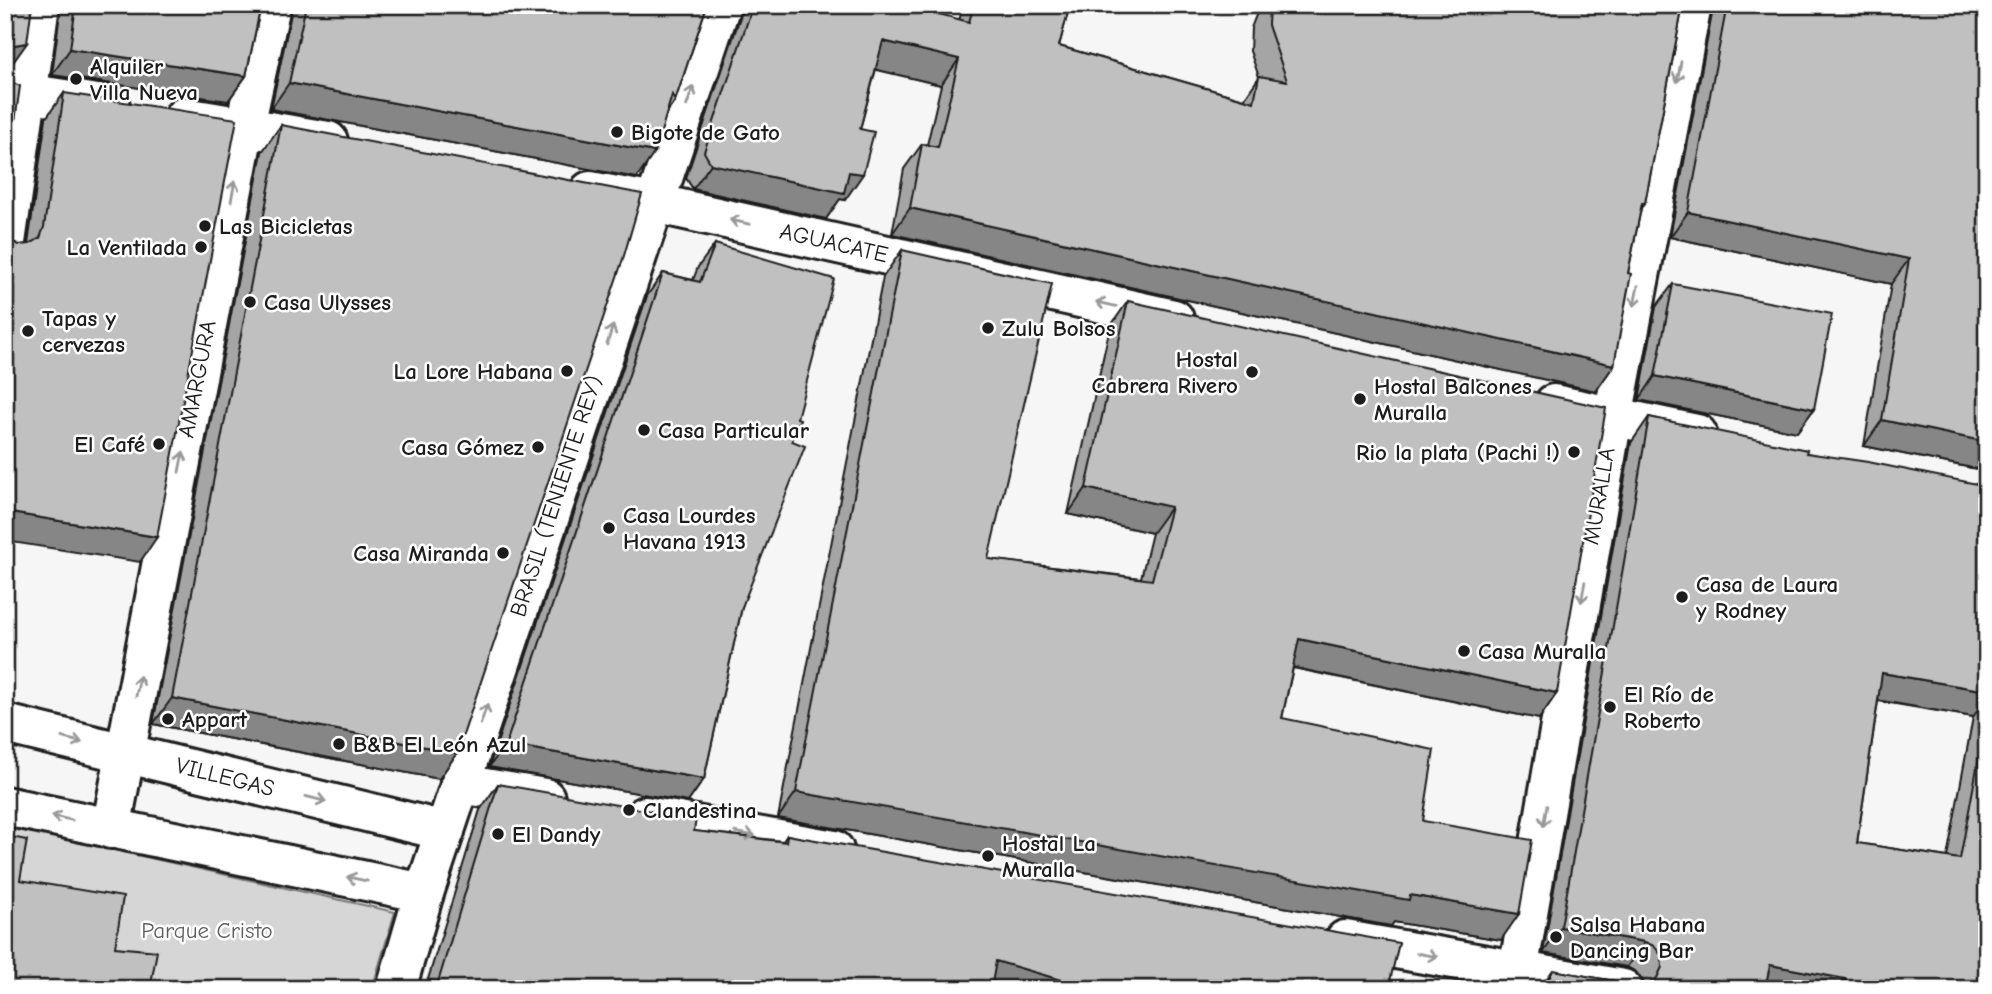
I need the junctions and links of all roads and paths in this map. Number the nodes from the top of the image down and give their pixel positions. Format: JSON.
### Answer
{"nodes":[{"id":1,"x":40,"y":5,"type":"edge"},
{"id":2,"x":271,"y":5,"type":"edge"},
{"id":3,"x":721,"y":5,"type":"edge"},
{"id":4,"x":1692,"y":5,"type":"edge"},
{"id":5,"x":16,"y":92,"type":"edge"},
{"id":6,"x":246,"y":126,"type":"junction"},
{"id":7,"x":368,"y":149,"type":"edge"},
{"id":8,"x":559,"y":185,"type":"edge"},
{"id":9,"x":654,"y":203,"type":"junction"},
{"id":10,"x":5,"y":249,"type":"edge"},
{"id":11,"x":1208,"y":326,"type":"edge"},
{"id":12,"x":1518,"y":396,"type":"edge"},
{"id":13,"x":1613,"y":417,"type":"junction"},
{"id":14,"x":1733,"y":442,"type":"edge"},
{"id":15,"x":5,"y":724,"type":"edge"},
{"id":16,"x":125,"y":753,"type":"junction"},
{"id":17,"x":461,"y":783,"type":"junction"},
{"id":18,"x":5,"y":806,"type":"edge"},
{"id":19,"x":110,"y":829,"type":"junction"},
{"id":20,"x":445,"y":831,"type":"junction"},
{"id":21,"x":873,"y":857,"type":"edge"},
{"id":22,"x":424,"y":893,"type":"junction"},
{"id":23,"x":1312,"y":935,"type":"edge"},
{"id":24,"x":1517,"y":980,"type":"edge"},
{"id":25,"x":396,"y":989,"type":"edge"},
{"id":26,"x":1623,"y":989,"type":"edge"}],
"edges":[{"from":1,"to":5,"type":"street"},
{"from":2,"to":6,"type":"street","name":"AMARGURA"},
{"from":9,"to":3,"type":"street","name":"BRASIL (TENIENTE REY)","one_way":true},
{"from":4,"to":13,"type":"street","name":"MURALLA","one_way":true},
{"from":5,"to":6,"type":"street"},
{"from":5,"to":10,"type":"street"},
{"from":6,"to":7,"type":"street"},
{"from":16,"to":6,"type":"street","name":"AMARGURA","one_way":true},
{"from":8,"to":9,"type":"street","name":"AGUACATE"},
{"from":11,"to":9,"type":"street","name":"AGUACATE","one_way":true},
{"from":17,"to":9,"type":"street","name":"BRASIL (TENIENTE REY)","one_way":true},
{"from":12,"to":13,"type":"street"},
{"from":13,"to":14,"type":"street"},
{"from":13,"to":24,"type":"street","name":"MURALLA","one_way":true},
{"from":15,"to":16,"type":"street","name":"VILLEGAS","one_way":true},
{"from":16,"to":19,"type":"street","name":"AMARGURA"},
{"from":16,"to":20,"type":"street","name":"VILLEGAS","one_way":true},
{"from":17,"to":20,"type":"street","name":"BRASIL (TENIENTE REY)"},
{"from":17,"to":21,"type":"street","one_way":true},
{"from":19,"to":18,"type":"street","one_way":true},
{"from":22,"to":19,"type":"street","one_way":true},
{"from":20,"to":22,"type":"street","name":"BRASIL (TENIENTE REY)"},
{"from":22,"to":25,"type":"street","name":"BRASIL (TENIENTE REY)"},
{"from":23,"to":24,"type":"street","one_way":true},
{"from":24,"to":26,"type":"street"}]}
